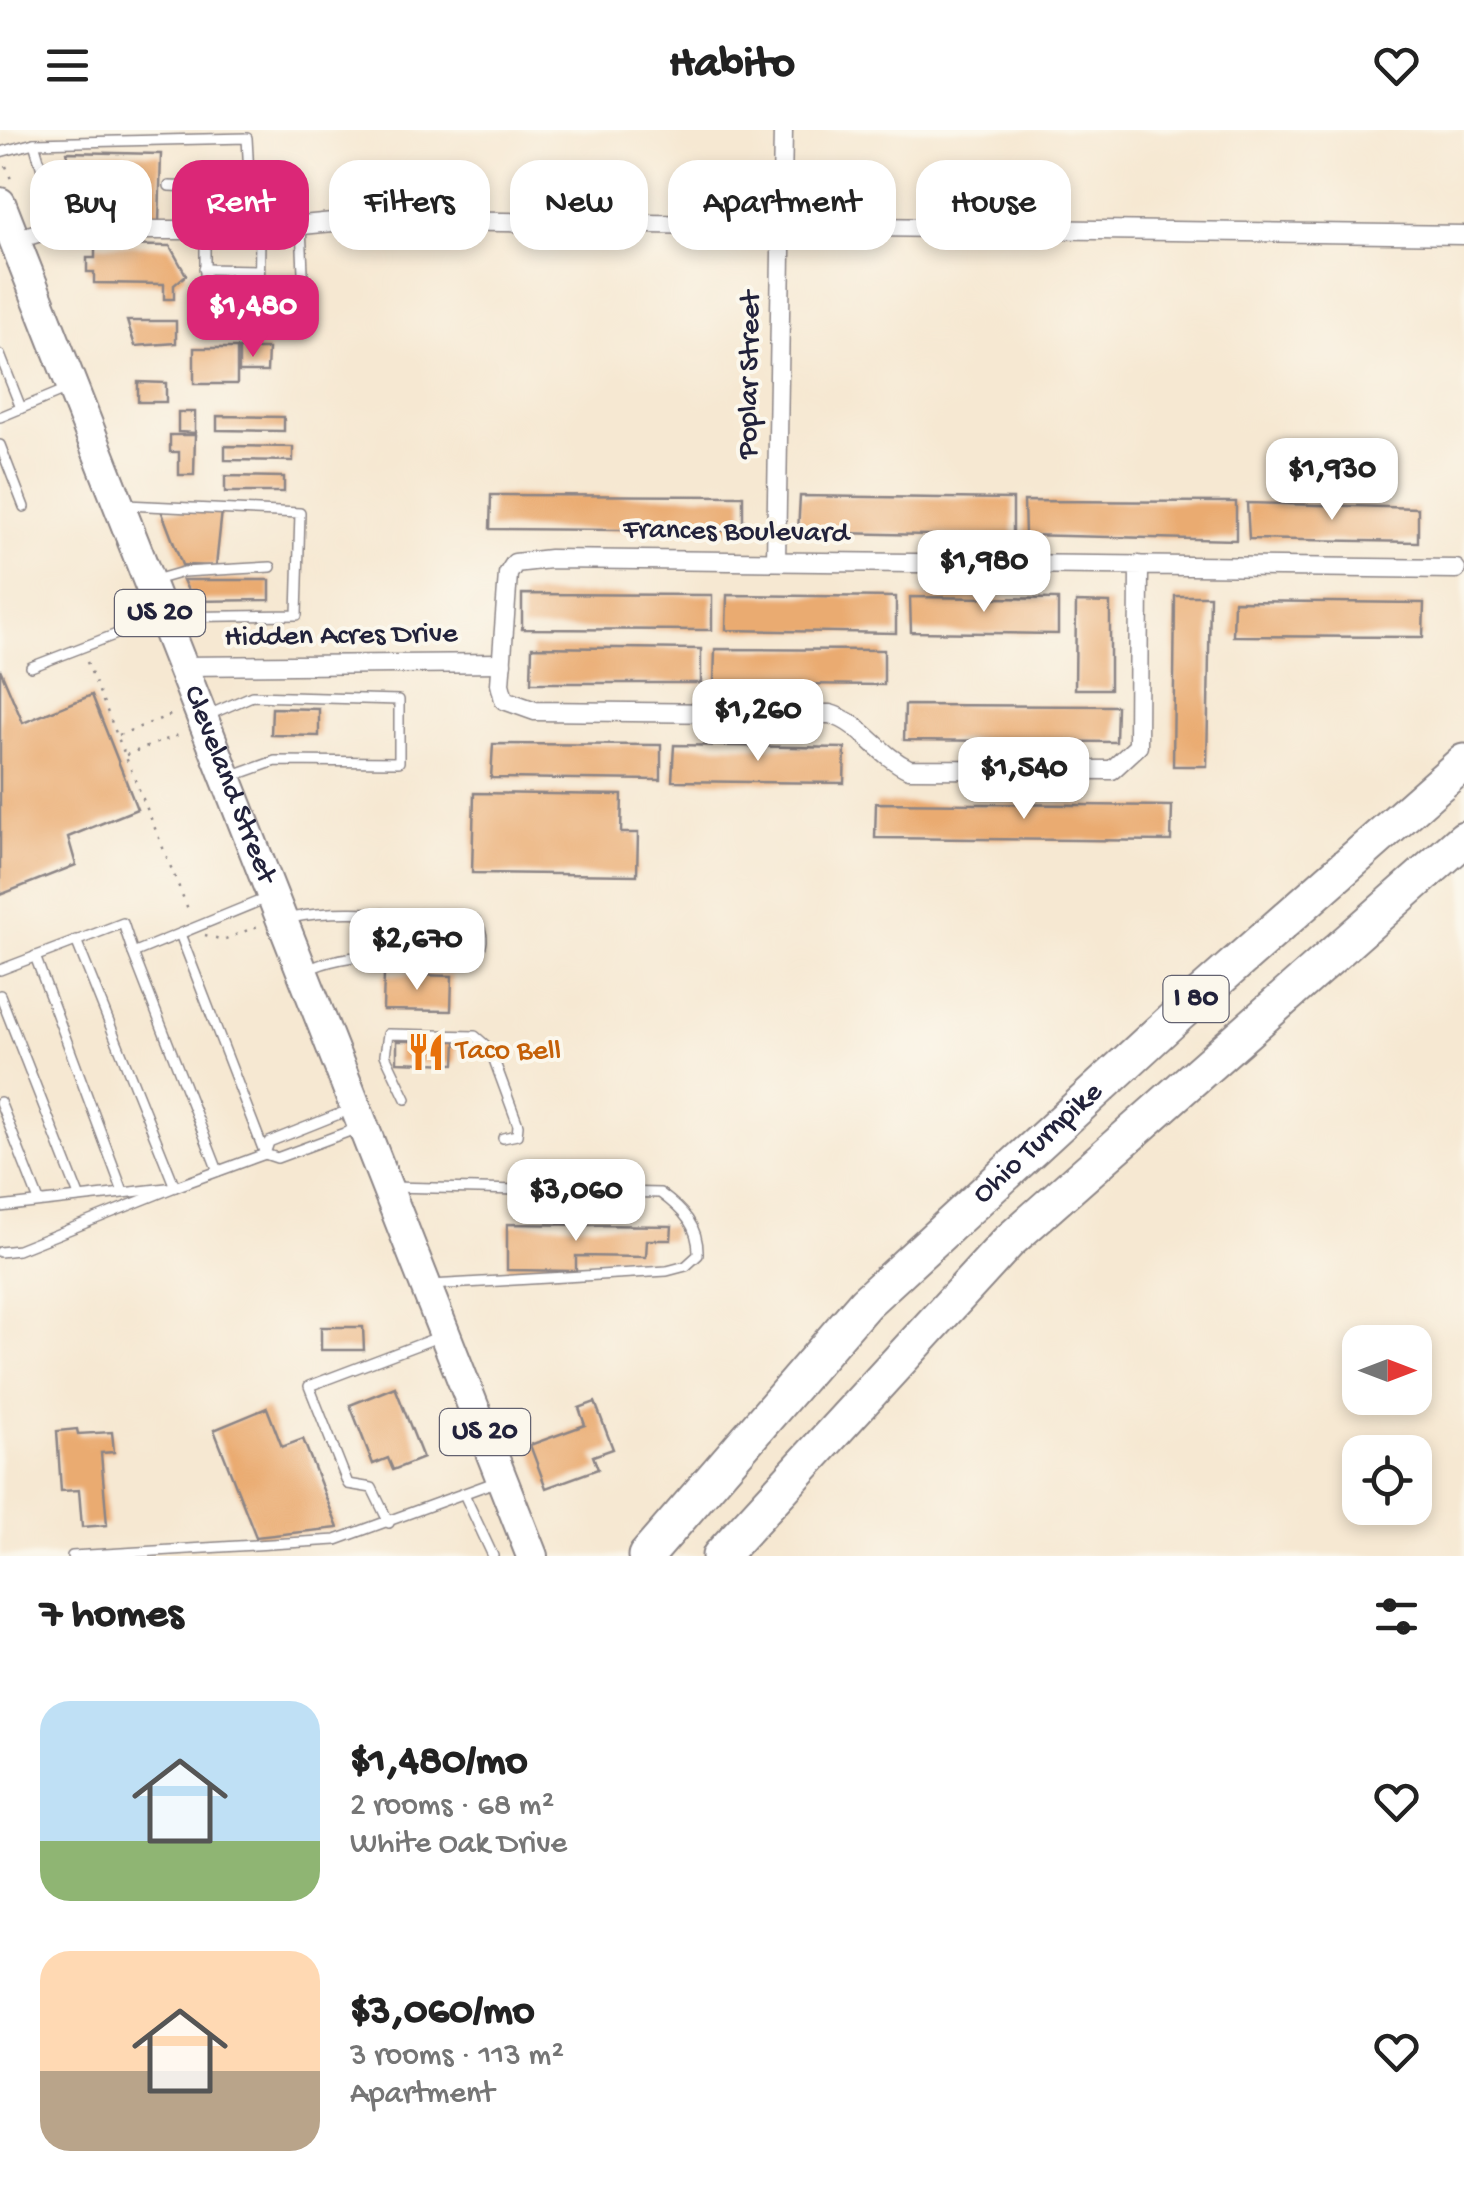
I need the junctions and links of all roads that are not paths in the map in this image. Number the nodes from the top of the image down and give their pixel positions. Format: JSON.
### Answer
{"nodes":[{"id":1,"x":782,"y":130,"type":"edge"},
{"id":2,"x":180,"y":134,"type":"edge"},
{"id":3,"x":34,"y":143,"type":"junction"},
{"id":4,"x":0,"y":152,"type":"edge"},
{"id":5,"x":39,"y":160,"type":"edge"},
{"id":6,"x":247,"y":160,"type":"edge"},
{"id":7,"x":782,"y":160,"type":"edge"},
{"id":8,"x":169,"y":186,"type":"dead end"},
{"id":9,"x":172,"y":186,"type":"edge"},
{"id":10,"x":0,"y":203,"type":"edge"},
{"id":11,"x":309,"y":225,"type":"edge"},
{"id":12,"x":668,"y":225,"type":"edge"},
{"id":13,"x":896,"y":228,"type":"edge"},
{"id":14,"x":1464,"y":235,"type":"edge"},
{"id":15,"x":8,"y":244,"type":"edge"},
{"id":16,"x":204,"y":250,"type":"edge"},
{"id":17,"x":258,"y":250,"type":"edge"},
{"id":18,"x":302,"y":250,"type":"edge"},
{"id":19,"x":781,"y":250,"type":"edge"},
{"id":20,"x":204,"y":269,"type":"junction"},
{"id":21,"x":259,"y":270,"type":"junction"},
{"id":22,"x":260,"y":324,"type":"junction"},
{"id":23,"x":0,"y":356,"type":"edge"},
{"id":24,"x":72,"y":387,"type":"junction"},
{"id":25,"x":22,"y":408,"type":"junction"},
{"id":26,"x":0,"y":417,"type":"edge"},
{"id":27,"x":0,"y":446,"type":"edge"},
{"id":28,"x":118,"y":505,"type":"junction"},
{"id":29,"x":24,"y":507,"type":"dead end"},
{"id":30,"x":776,"y":561,"type":"junction"},
{"id":31,"x":1139,"y":565,"type":"junction"},
{"id":32,"x":271,"y":567,"type":"dead end"},
{"id":33,"x":1456,"y":569,"type":"dead end"},
{"id":34,"x":148,"y":582,"type":"junction"},
{"id":35,"x":162,"y":617,"type":"junction"},
{"id":36,"x":502,"y":663,"type":"junction"},
{"id":37,"x":181,"y":666,"type":"junction"},
{"id":38,"x":32,"y":667,"type":"dead end"},
{"id":39,"x":185,"y":722,"type":"junction"},
{"id":40,"x":1464,"y":762,"type":"edge"},
{"id":41,"x":226,"y":779,"type":"junction"},
{"id":42,"x":1464,"y":839,"type":"edge"},
{"id":43,"x":271,"y":914,"type":"junction"},
{"id":44,"x":180,"y":934,"type":"junction"},
{"id":45,"x":76,"y":940,"type":"junction"},
{"id":46,"x":134,"y":952,"type":"junction"},
{"id":47,"x":35,"y":956,"type":"junction"},
{"id":48,"x":0,"y":970,"type":"edge"},
{"id":49,"x":302,"y":972,"type":"junction"},
{"id":50,"x":0,"y":994,"type":"edge"},
{"id":51,"x":406,"y":1099,"type":"dead end"},
{"id":52,"x":0,"y":1102,"type":"edge"},
{"id":53,"x":360,"y":1116,"type":"junction"},
{"id":54,"x":504,"y":1138,"type":"dead end"},
{"id":55,"x":264,"y":1154,"type":"junction"},
{"id":56,"x":218,"y":1172,"type":"junction"},
{"id":57,"x":388,"y":1187,"type":"junction"},
{"id":58,"x":175,"y":1188,"type":"junction"},
{"id":59,"x":124,"y":1192,"type":"junction"},
{"id":60,"x":79,"y":1196,"type":"junction"},
{"id":61,"x":39,"y":1201,"type":"junction"},
{"id":62,"x":0,"y":1207,"type":"edge"},
{"id":63,"x":0,"y":1252,"type":"edge"},
{"id":64,"x":438,"y":1309,"type":"junction"},
{"id":65,"x":502,"y":1479,"type":"junction"},
{"id":66,"x":464,"y":1494,"type":"junction"},
{"id":67,"x":389,"y":1523,"type":"junction"},
{"id":68,"x":231,"y":1552,"type":"edge"},
{"id":69,"x":72,"y":1556,"type":"edge"},
{"id":70,"x":493,"y":1556,"type":"edge"},
{"id":71,"x":532,"y":1556,"type":"edge"},
{"id":72,"x":646,"y":1556,"type":"edge"},
{"id":73,"x":720,"y":1556,"type":"edge"}],
"edges":[{"from":1,"to":7,"type":"street","name":"Poplar Street"},
{"from":2,"to":3,"type":"lane"},
{"from":2,"to":6,"type":"lane"},
{"from":3,"to":4,"type":"lane"},
{"from":3,"to":5,"type":"lane"},
{"from":8,"to":9,"type":"lane"},
{"from":10,"to":15,"type":"main road","name":"Cleveland Street","number":"US 20"},
{"from":11,"to":12,"type":"street"},
{"from":13,"to":14,"type":"street"},
{"from":15,"to":24,"type":"main road","name":"Cleveland Street","number":"US 20"},
{"from":16,"to":20,"type":"lane"},
{"from":17,"to":21,"type":"lane"},
{"from":18,"to":22,"type":"lane"},
{"from":19,"to":30,"type":"street","name":"Poplar Street"},
{"from":20,"to":21,"type":"lane"},
{"from":20,"to":22,"type":"lane"},
{"from":21,"to":22,"type":"lane"},
{"from":23,"to":25,"type":"lane"},
{"from":24,"to":25,"type":"lane"},
{"from":24,"to":28,"type":"main road","name":"Cleveland Street","number":"US 20"},
{"from":25,"to":26,"type":"lane"},
{"from":27,"to":29,"type":"lane"},
{"from":28,"to":34,"type":"main road","name":"Cleveland Street","number":"US 20"},
{"from":28,"to":35,"type":"lane"},
{"from":30,"to":31,"type":"street","name":"Frances Boulevard"},
{"from":30,"to":36,"type":"street","name":"Frances Boulevard"},
{"from":31,"to":33,"type":"street","name":"Frances Boulevard"},
{"from":31,"to":36,"type":"street","name":"Frances Boulevard"},
{"from":32,"to":34,"type":"lane"},
{"from":34,"to":35,"type":"main road","name":"Cleveland Street","number":"US 20"},
{"from":35,"to":37,"type":"main road","name":"Cleveland Street","number":"US 20"},
{"from":35,"to":38,"type":"lane"},
{"from":36,"to":37,"type":"street","name":"Hidden Acres Drive"},
{"from":37,"to":39,"type":"main road","name":"Cleveland Street","number":"US 20"},
{"from":39,"to":41,"type":"main road","name":"Cleveland Street","number":"US 20"},
{"from":39,"to":41,"type":"lane"},
{"from":40,"to":72,"type":"highway","name":"Ohio Turnpike","number":"I 80"},
{"from":41,"to":43,"type":"main road","name":"Cleveland Street","number":"US 20"},
{"from":42,"to":73,"type":"highway","name":"Ohio Turnpike","number":"I 80"},
{"from":43,"to":44,"type":"lane"},
{"from":43,"to":49,"type":"main road","name":"Cleveland Street","number":"US 20"},
{"from":43,"to":49,"type":"lane"},
{"from":44,"to":46,"type":"lane"},
{"from":44,"to":55,"type":"lane"},
{"from":45,"to":46,"type":"lane"},
{"from":45,"to":47,"type":"lane"},
{"from":45,"to":58,"type":"lane"},
{"from":46,"to":56,"type":"lane"},
{"from":47,"to":48,"type":"lane"},
{"from":47,"to":59,"type":"lane"},
{"from":49,"to":53,"type":"main road","name":"Cleveland Street","number":"US 20"},
{"from":50,"to":60,"type":"lane"},
{"from":51,"to":54,"type":"lane"},
{"from":52,"to":61,"type":"lane"},
{"from":53,"to":55,"type":"lane"},
{"from":53,"to":55,"type":"lane"},
{"from":53,"to":57,"type":"main road","name":"Cleveland Street","number":"US 20"},
{"from":55,"to":56,"type":"lane"},
{"from":56,"to":58,"type":"lane"},
{"from":57,"to":64,"type":"main road","name":"Cleveland Street","number":"US 20"},
{"from":57,"to":64,"type":"lane"},
{"from":58,"to":59,"type":"lane"},
{"from":58,"to":63,"type":"lane"},
{"from":59,"to":60,"type":"lane"},
{"from":60,"to":61,"type":"lane"},
{"from":61,"to":62,"type":"lane"},
{"from":64,"to":65,"type":"main road","number":"US 20"},
{"from":64,"to":67,"type":"lane"},
{"from":65,"to":66,"type":"lane"},
{"from":65,"to":71,"type":"main road","number":"US 20"},
{"from":66,"to":67,"type":"lane"},
{"from":66,"to":70,"type":"lane"},
{"from":67,"to":68,"type":"lane"},
{"from":68,"to":69,"type":"lane"}]}
